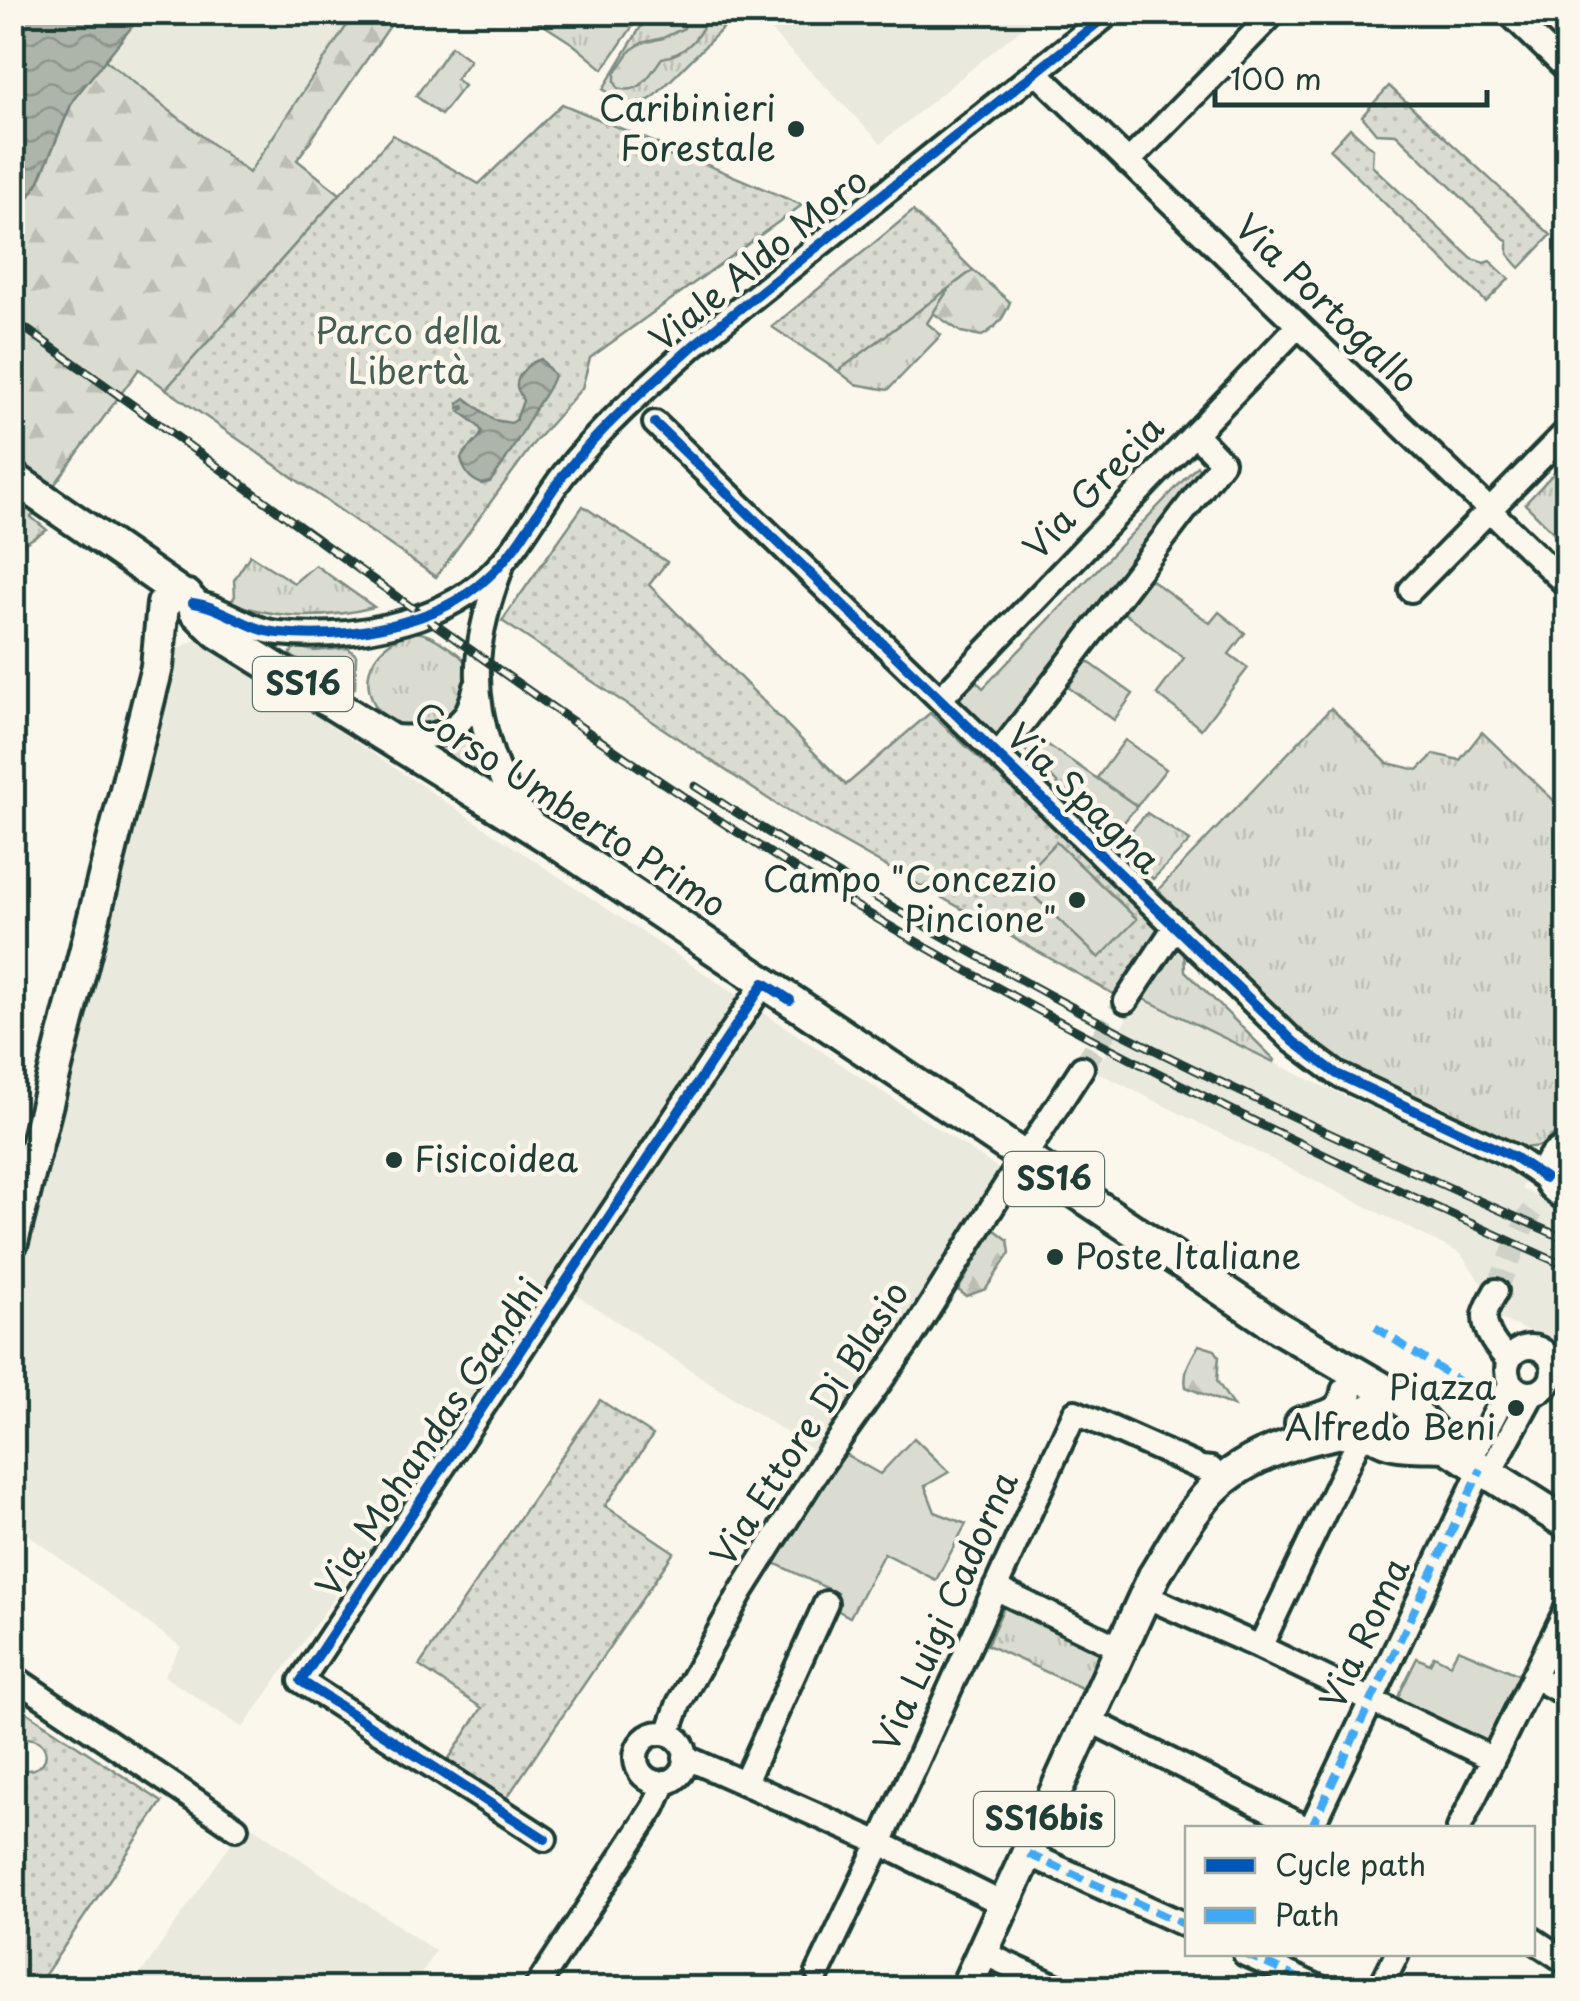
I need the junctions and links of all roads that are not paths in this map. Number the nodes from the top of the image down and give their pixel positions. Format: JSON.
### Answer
{"nodes":[{"id":1,"x":1110,"y":12,"type":"edge"},
{"id":2,"x":1276,"y":12,"type":"edge"},
{"id":3,"x":1508,"y":12,"type":"edge"},
{"id":4,"x":1568,"y":70,"type":"edge"},
{"id":5,"x":1037,"y":72,"type":"junction"},
{"id":6,"x":1128,"y":162,"type":"junction"},
{"id":7,"x":1298,"y":326,"type":"junction"},
{"id":8,"x":656,"y":422,"type":"dead end"},
{"id":9,"x":1568,"y":430,"type":"edge"},
{"id":10,"x":1195,"y":434,"type":"junction"},
{"id":11,"x":12,"y":477,"type":"edge"},
{"id":12,"x":1490,"y":509,"type":"junction"},
{"id":13,"x":504,"y":560,"type":"junction"},
{"id":14,"x":1568,"y":586,"type":"edge"},
{"id":15,"x":1411,"y":590,"type":"dead end"},
{"id":16,"x":184,"y":615,"type":"junction"},
{"id":17,"x":476,"y":687,"type":"junction"},
{"id":18,"x":940,"y":699,"type":"junction"},
{"id":19,"x":388,"y":737,"type":"junction"},
{"id":20,"x":998,"y":755,"type":"junction"},
{"id":21,"x":552,"y":840,"type":"junction"},
{"id":22,"x":1175,"y":927,"type":"junction"},
{"id":23,"x":764,"y":982,"type":"junction"},
{"id":24,"x":1126,"y":1001,"type":"tunnel mouth"},
{"id":25,"x":1082,"y":1068,"type":"tunnel mouth"},
{"id":26,"x":1568,"y":1146,"type":"edge"},
{"id":27,"x":1024,"y":1159,"type":"junction"},
{"id":28,"x":1549,"y":1186,"type":"edge"},
{"id":29,"x":12,"y":1242,"type":"edge"},
{"id":30,"x":1496,"y":1291,"type":"tunnel mouth"},
{"id":31,"x":1327,"y":1356,"type":"junction"},
{"id":32,"x":1561,"y":1370,"type":"edge"},
{"id":33,"x":1510,"y":1372,"type":"junction"},
{"id":34,"x":1533,"y":1393,"type":"junction"},
{"id":35,"x":1378,"y":1416,"type":"junction"},
{"id":36,"x":1471,"y":1463,"type":"junction"},
{"id":37,"x":1210,"y":1469,"type":"junction"},
{"id":38,"x":1568,"y":1524,"type":"edge"},
{"id":39,"x":1150,"y":1586,"type":"junction"},
{"id":40,"x":995,"y":1588,"type":"junction"},
{"id":41,"x":826,"y":1604,"type":"dead end"},
{"id":42,"x":1568,"y":1606,"type":"edge"},
{"id":43,"x":1260,"y":1647,"type":"junction"},
{"id":44,"x":1122,"y":1650,"type":"junction"},
{"id":45,"x":12,"y":1676,"type":"edge"},
{"id":46,"x":1533,"y":1676,"type":"junction"},
{"id":47,"x":1568,"y":1696,"type":"edge"},
{"id":48,"x":1372,"y":1700,"type":"junction"},
{"id":49,"x":1089,"y":1720,"type":"junction"},
{"id":50,"x":668,"y":1734,"type":"junction"},
{"id":51,"x":686,"y":1757,"type":"junction"},
{"id":52,"x":1493,"y":1758,"type":"junction"},
{"id":53,"x":666,"y":1782,"type":"junction"},
{"id":54,"x":745,"y":1782,"type":"junction"},
{"id":55,"x":1304,"y":1826,"type":"edge"},
{"id":56,"x":1309,"y":1826,"type":"edge"},
{"id":57,"x":1460,"y":1826,"type":"edge"},
{"id":58,"x":236,"y":1828,"type":"dead end"},
{"id":59,"x":545,"y":1839,"type":"dead end"},
{"id":60,"x":880,"y":1842,"type":"junction"},
{"id":61,"x":1028,"y":1854,"type":"junction"},
{"id":62,"x":1005,"y":1906,"type":"junction"},
{"id":63,"x":1185,"y":1925,"type":"edge"},
{"id":64,"x":1535,"y":1942,"type":"edge"},
{"id":65,"x":982,"y":1952,"type":"junction"},
{"id":66,"x":1253,"y":1956,"type":"edge"},
{"id":67,"x":1396,"y":1956,"type":"edge"},
{"id":68,"x":1568,"y":1964,"type":"edge"},
{"id":69,"x":818,"y":1973,"type":"dead end"},
{"id":70,"x":1305,"y":1985,"type":"edge"},
{"id":71,"x":536,"y":1988,"type":"edge"},
{"id":72,"x":966,"y":1988,"type":"edge"},
{"id":73,"x":1060,"y":1988,"type":"edge"},
{"id":74,"x":1380,"y":1988,"type":"edge"}],
"edges":[{"from":1,"to":5,"type":"street","name":"Viale Aldo Moro"},
{"from":2,"to":6,"type":"street"},
{"from":3,"to":4,"type":"street"},
{"from":5,"to":6,"type":"street","name":"Via Portogallo"},
{"from":5,"to":13,"type":"street","name":"Viale Aldo Moro"},
{"from":6,"to":7,"type":"street","name":"Via Portogallo"},
{"from":7,"to":10,"type":"street","name":"Via Grecia"},
{"from":7,"to":12,"type":"street","name":"Via Portogallo"},
{"from":8,"to":18,"type":"street","name":"Via Spagna"},
{"from":9,"to":12,"type":"street"},
{"from":10,"to":18,"type":"street","name":"Via Grecia"},
{"from":10,"to":20,"type":"street"},
{"from":11,"to":16,"type":"main road","name":"Corso Umberto Primo","number":"SS16"},
{"from":12,"to":14,"type":"street","name":"Via Portogallo"},
{"from":12,"to":15,"type":"street"},
{"from":13,"to":16,"type":"street","name":"Viale Aldo Moro"},
{"from":13,"to":17,"type":"street","name":"Viale Aldo Moro"},
{"from":16,"to":19,"type":"main road","name":"Corso Umberto Primo","number":"SS16"},
{"from":16,"to":29,"type":"main road"},
{"from":17,"to":19,"type":"street","name":"Viale Aldo Moro"},
{"from":17,"to":21,"type":"street","name":"Viale Aldo Moro"},
{"from":18,"to":20,"type":"street","name":"Via Spagna"},
{"from":19,"to":21,"type":"main road","name":"Corso Umberto Primo","number":"SS16"},
{"from":20,"to":22,"type":"street","name":"Via Spagna"},
{"from":21,"to":23,"type":"main road","name":"Corso Umberto Primo","number":"SS16"},
{"from":22,"to":24,"type":"street"},
{"from":22,"to":28,"type":"street","name":"Via Spagna"},
{"from":23,"to":27,"type":"main road","name":"Corso Umberto Primo","number":"SS16"},
{"from":23,"to":59,"type":"street","name":"Via Mohandas Gandhi"},
{"from":25,"to":27,"type":"street","name":"Via Ettore Di Blasio"},
{"from":26,"to":28,"type":"street"},
{"from":27,"to":31,"type":"main road","name":"Corso Umberto Primo","number":"SS16"},
{"from":27,"to":50,"type":"street","name":"Via Ettore Di Blasio"},
{"from":30,"to":33,"type":"street"},
{"from":31,"to":35,"type":"main road","name":"Corso Umberto Primo"},
{"from":31,"to":35,"type":"main road","name":"Corso Umberto Primo"},
{"from":32,"to":33,"type":"street"},
{"from":32,"to":34,"type":"street"},
{"from":33,"to":34,"type":"street"},
{"from":33,"to":36,"type":"street"},
{"from":34,"to":36,"type":"street"},
{"from":35,"to":36,"type":"main road","name":"Corso Umberto Primo"},
{"from":35,"to":37,"type":"main road","number":"SS16bis"},
{"from":35,"to":39,"type":"main road","number":"SS16bis"},
{"from":35,"to":43,"type":"street"},
{"from":36,"to":38,"type":"main road","name":"Corso Umberto Primo"},
{"from":36,"to":48,"type":"street","name":"Via Roma"},
{"from":37,"to":39,"type":"main road","number":"SS16bis"},
{"from":37,"to":40,"type":"street","name":"Via Luigi Cadorna"},
{"from":39,"to":43,"type":"street"},
{"from":39,"to":44,"type":"main road","number":"SS16bis"},
{"from":40,"to":44,"type":"street"},
{"from":40,"to":60,"type":"street","name":"Via Luigi Cadorna"},
{"from":41,"to":54,"type":"street"},
{"from":42,"to":46,"type":"street"},
{"from":43,"to":48,"type":"street"},
{"from":44,"to":49,"type":"main road","number":"SS16bis"},
{"from":45,"to":58,"type":"street"},
{"from":46,"to":47,"type":"street"},
{"from":46,"to":52,"type":"street"},
{"from":48,"to":52,"type":"street"},
{"from":48,"to":56,"type":"street","name":"Via Roma"},
{"from":49,"to":55,"type":"street"},
{"from":49,"to":61,"type":"main road","number":"SS16bis"},
{"from":50,"to":51,"type":"street"},
{"from":50,"to":53,"type":"street"},
{"from":51,"to":53,"type":"street"},
{"from":51,"to":54,"type":"street"},
{"from":52,"to":57,"type":"street"},
{"from":53,"to":71,"type":"street"},
{"from":54,"to":60,"type":"street"},
{"from":60,"to":62,"type":"street"},
{"from":60,"to":69,"type":"street","name":"Via Luigi Cadorna"},
{"from":61,"to":62,"type":"main road","number":"SS16bis"},
{"from":61,"to":63,"type":"street"},
{"from":62,"to":65,"type":"main road","number":"SS16bis"},
{"from":64,"to":68,"type":"street"},
{"from":65,"to":72,"type":"main road","number":"SS16bis"},
{"from":65,"to":73,"type":"street"},
{"from":66,"to":70,"type":"street"},
{"from":67,"to":74,"type":"street"}]}
